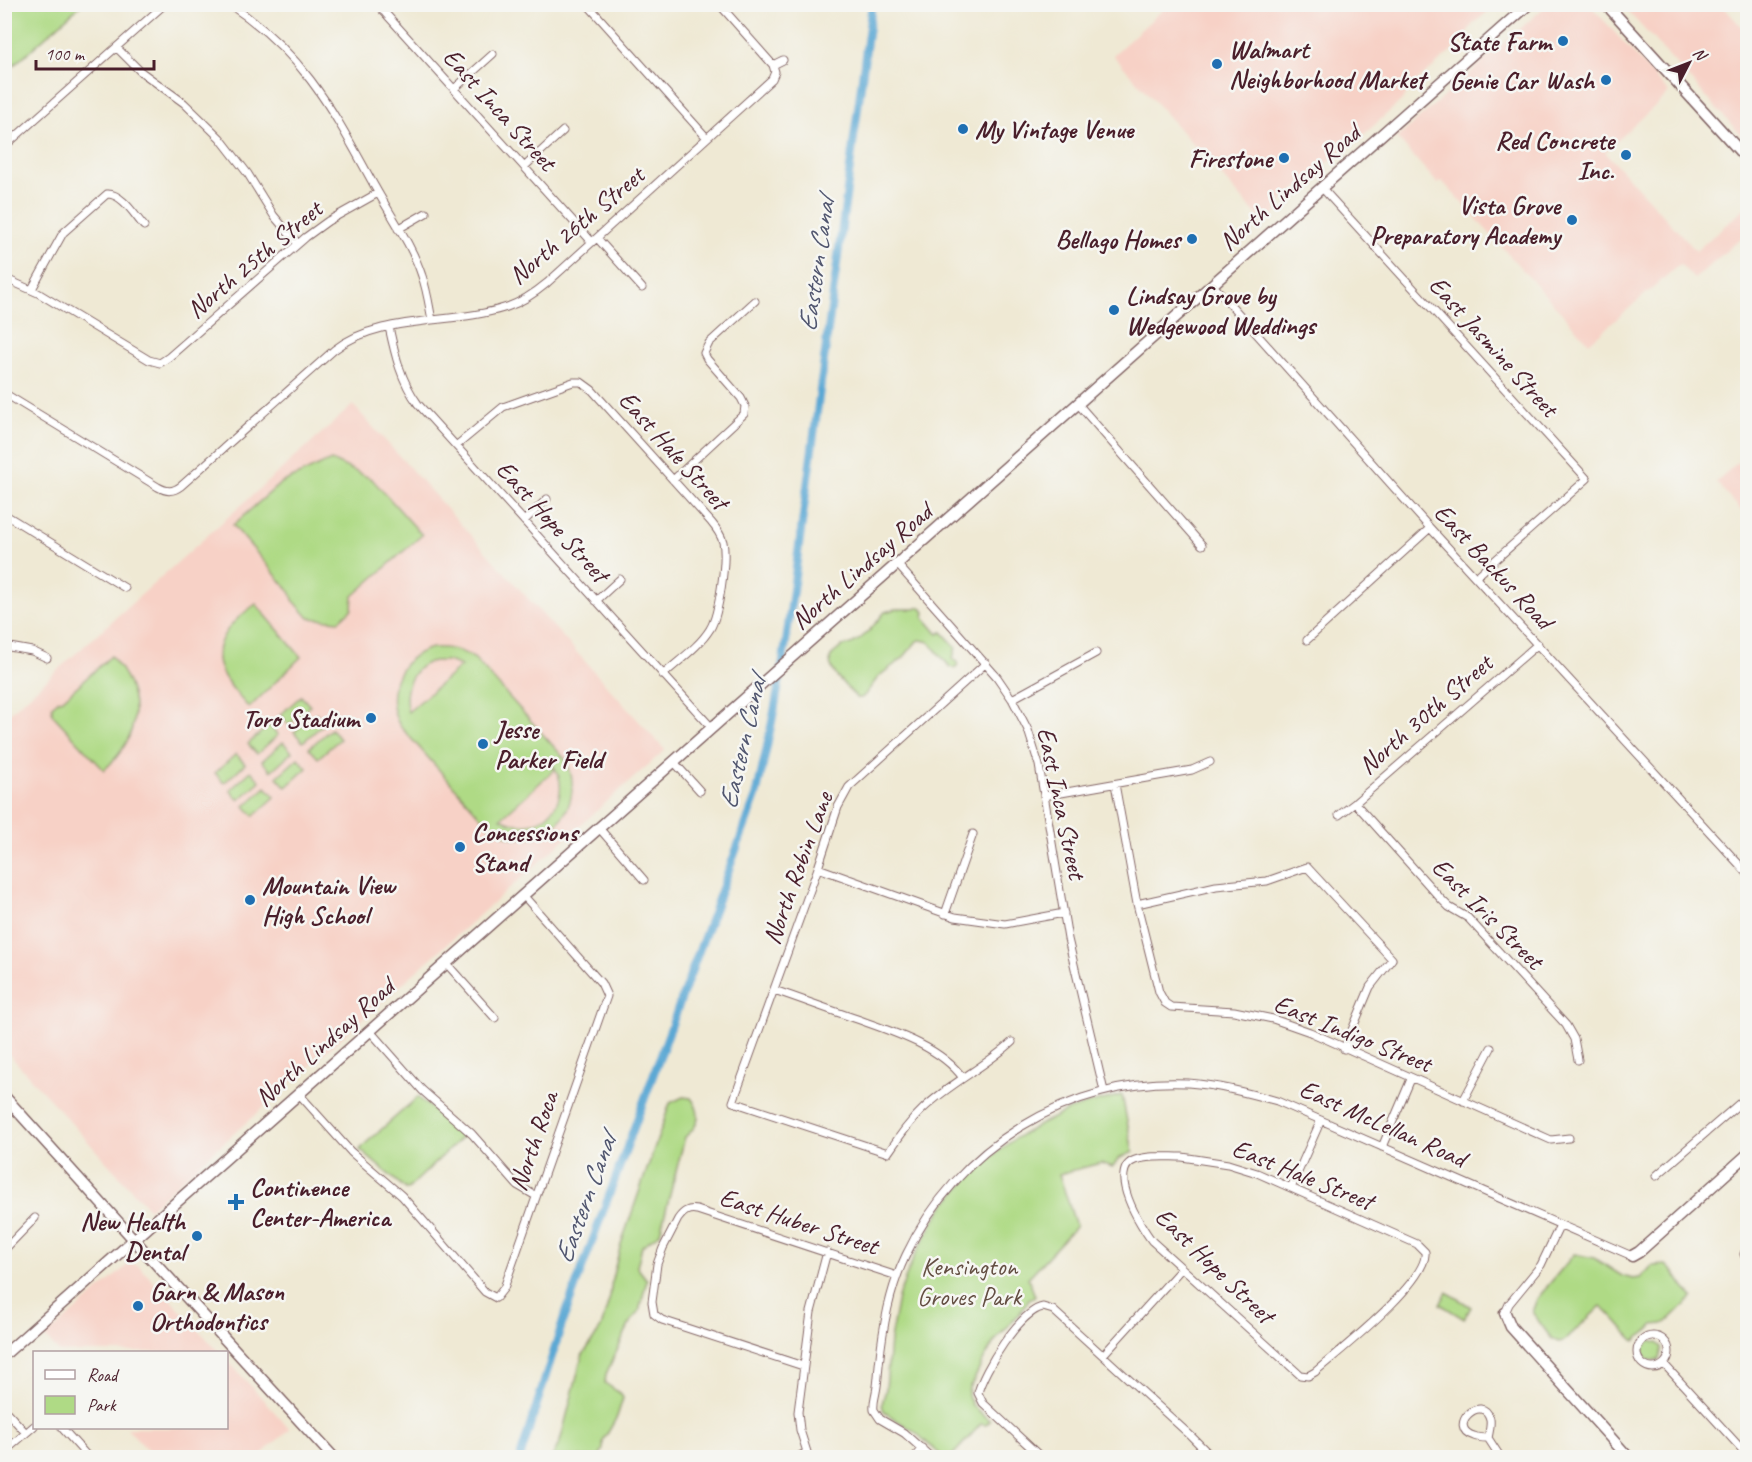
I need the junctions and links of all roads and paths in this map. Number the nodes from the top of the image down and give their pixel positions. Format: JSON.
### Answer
{"nodes":[{"id":1,"x":165,"y":4,"type":"edge"},
{"id":2,"x":229,"y":4,"type":"edge"},
{"id":3,"x":377,"y":4,"type":"edge"},
{"id":4,"x":390,"y":4,"type":"edge"},
{"id":5,"x":587,"y":4,"type":"edge"},
{"id":6,"x":718,"y":4,"type":"edge"},
{"id":7,"x":1529,"y":4,"type":"edge"},
{"id":8,"x":1606,"y":4,"type":"edge"},
{"id":9,"x":383,"y":11,"type":"junction"},
{"id":10,"x":117,"y":48,"type":"junction"},
{"id":11,"x":493,"y":54,"type":"dead end"},
{"id":12,"x":783,"y":60,"type":"dead end"},
{"id":13,"x":774,"y":69,"type":"junction"},
{"id":14,"x":454,"y":89,"type":"junction"},
{"id":15,"x":563,"y":132,"type":"dead end"},
{"id":16,"x":707,"y":138,"type":"junction"},
{"id":17,"x":4,"y":147,"type":"edge"},
{"id":18,"x":1748,"y":160,"type":"edge"},
{"id":19,"x":524,"y":167,"type":"junction"},
{"id":20,"x":1322,"y":188,"type":"junction"},
{"id":21,"x":378,"y":193,"type":"junction"},
{"id":22,"x":426,"y":213,"type":"dead end"},
{"id":23,"x":144,"y":226,"type":"dead end"},
{"id":24,"x":398,"y":229,"type":"junction"},
{"id":25,"x":594,"y":240,"type":"junction"},
{"id":26,"x":298,"y":244,"type":"junction"},
{"id":27,"x":4,"y":278,"type":"edge"},
{"id":28,"x":1213,"y":285,"type":"junction"},
{"id":29,"x":642,"y":288,"type":"dead end"},
{"id":30,"x":32,"y":289,"type":"junction"},
{"id":31,"x":755,"y":301,"type":"dead end"},
{"id":32,"x":432,"y":320,"type":"junction"},
{"id":33,"x":389,"y":327,"type":"junction"},
{"id":34,"x":4,"y":393,"type":"edge"},
{"id":35,"x":1078,"y":404,"type":"junction"},
{"id":36,"x":456,"y":446,"type":"junction"},
{"id":37,"x":673,"y":480,"type":"junction"},
{"id":38,"x":548,"y":499,"type":"dead end"},
{"id":39,"x":4,"y":514,"type":"edge"},
{"id":40,"x":524,"y":521,"type":"junction"},
{"id":41,"x":1430,"y":528,"type":"junction"},
{"id":42,"x":1202,"y":545,"type":"dead end"},
{"id":43,"x":897,"y":564,"type":"junction"},
{"id":44,"x":1476,"y":577,"type":"junction"},
{"id":45,"x":620,"y":579,"type":"dead end"},
{"id":46,"x":125,"y":588,"type":"dead end"},
{"id":47,"x":596,"y":601,"type":"junction"},
{"id":48,"x":1307,"y":640,"type":"dead end"},
{"id":49,"x":1538,"y":644,"type":"junction"},
{"id":50,"x":4,"y":646,"type":"edge"},
{"id":51,"x":1096,"y":653,"type":"dead end"},
{"id":52,"x":47,"y":658,"type":"dead end"},
{"id":53,"x":986,"y":663,"type":"junction"},
{"id":54,"x":663,"y":675,"type":"junction"},
{"id":55,"x":1012,"y":699,"type":"junction"},
{"id":56,"x":712,"y":728,"type":"junction"},
{"id":57,"x":674,"y":762,"type":"junction"},
{"id":58,"x":1210,"y":762,"type":"dead end"},
{"id":59,"x":1115,"y":784,"type":"junction"},
{"id":60,"x":700,"y":791,"type":"dead end"},
{"id":61,"x":1044,"y":796,"type":"junction"},
{"id":62,"x":1355,"y":803,"type":"junction"},
{"id":63,"x":1339,"y":815,"type":"dead end"},
{"id":64,"x":598,"y":828,"type":"junction"},
{"id":65,"x":973,"y":834,"type":"dead end"},
{"id":66,"x":818,"y":868,"type":"junction"},
{"id":67,"x":1748,"y":874,"type":"edge"},
{"id":68,"x":644,"y":880,"type":"dead end"},
{"id":69,"x":523,"y":895,"type":"junction"},
{"id":70,"x":1137,"y":904,"type":"junction"},
{"id":71,"x":1064,"y":913,"type":"junction"},
{"id":72,"x":945,"y":914,"type":"junction"},
{"id":73,"x":446,"y":963,"type":"junction"},
{"id":74,"x":774,"y":990,"type":"junction"},
{"id":75,"x":495,"y":1018,"type":"dead end"},
{"id":76,"x":370,"y":1031,"type":"junction"},
{"id":77,"x":1012,"y":1042,"type":"dead end"},
{"id":78,"x":1491,"y":1048,"type":"dead end"},
{"id":79,"x":1344,"y":1049,"type":"junction"},
{"id":80,"x":1578,"y":1060,"type":"dead end"},
{"id":81,"x":963,"y":1078,"type":"junction"},
{"id":82,"x":1411,"y":1078,"type":"junction"},
{"id":83,"x":1104,"y":1091,"type":"junction"},
{"id":84,"x":299,"y":1094,"type":"junction"},
{"id":85,"x":4,"y":1096,"type":"edge"},
{"id":86,"x":1748,"y":1096,"type":"edge"},
{"id":87,"x":1463,"y":1101,"type":"junction"},
{"id":88,"x":1321,"y":1120,"type":"junction"},
{"id":89,"x":1569,"y":1138,"type":"dead end"},
{"id":90,"x":1382,"y":1147,"type":"junction"},
{"id":91,"x":1748,"y":1154,"type":"edge"},
{"id":92,"x":1125,"y":1168,"type":"joint"},
{"id":93,"x":1656,"y":1176,"type":"dead end"},
{"id":94,"x":1291,"y":1188,"type":"junction"},
{"id":95,"x":536,"y":1196,"type":"junction"},
{"id":96,"x":35,"y":1218,"type":"dead end"},
{"id":97,"x":1560,"y":1225,"type":"junction"},
{"id":98,"x":135,"y":1240,"type":"junction"},
{"id":99,"x":1748,"y":1245,"type":"edge"},
{"id":100,"x":4,"y":1250,"type":"edge"},
{"id":101,"x":827,"y":1252,"type":"junction"},
{"id":102,"x":1632,"y":1256,"type":"joint"},
{"id":103,"x":1748,"y":1264,"type":"edge"},
{"id":104,"x":1182,"y":1268,"type":"junction"},
{"id":105,"x":897,"y":1276,"type":"junction"},
{"id":106,"x":1505,"y":1313,"type":"joint"},
{"id":107,"x":4,"y":1355,"type":"edge"},
{"id":108,"x":1103,"y":1355,"type":"junction"},
{"id":109,"x":1664,"y":1364,"type":"junction"},
{"id":110,"x":803,"y":1366,"type":"junction"},
{"id":111,"x":1304,"y":1376,"type":"joint"},
{"id":112,"x":4,"y":1409,"type":"edge"},
{"id":113,"x":33,"y":1427,"type":"edge"},
{"id":114,"x":63,"y":1429,"type":"edge"},
{"id":115,"x":26,"y":1433,"type":"junction"},
{"id":116,"x":1488,"y":1438,"type":"junction"},
{"id":117,"x":922,"y":1448,"type":"junction"},
{"id":118,"x":4,"y":1452,"type":"edge"},
{"id":119,"x":1748,"y":1456,"type":"edge"},
{"id":120,"x":89,"y":1458,"type":"edge"},
{"id":121,"x":334,"y":1458,"type":"edge"},
{"id":122,"x":796,"y":1458,"type":"edge"},
{"id":123,"x":914,"y":1458,"type":"edge"},
{"id":124,"x":932,"y":1458,"type":"edge"},
{"id":125,"x":1042,"y":1458,"type":"edge"},
{"id":126,"x":1208,"y":1458,"type":"edge"},
{"id":127,"x":1501,"y":1458,"type":"edge"},
{"id":128,"x":1629,"y":1458,"type":"edge"}],
"edges":[{"from":1,"to":10,"type":"street"},
{"from":2,"to":21,"type":"street"},
{"from":3,"to":9,"type":"street","name":"East Inca Street"},
{"from":4,"to":9,"type":"street"},
{"from":5,"to":16,"type":"street"},
{"from":6,"to":13,"type":"street"},
{"from":7,"to":20,"type":"main road","name":"North Lindsay Road"},
{"from":8,"to":18,"type":"main road"},
{"from":9,"to":14,"type":"street","name":"East Inca Street"},
{"from":10,"to":17,"type":"street"},
{"from":10,"to":26,"type":"street"},
{"from":11,"to":14,"type":"street"},
{"from":12,"to":13,"type":"street","name":"North 26th Street"},
{"from":13,"to":16,"type":"street","name":"North 26th Street"},
{"from":14,"to":19,"type":"street","name":"East Inca Street"},
{"from":15,"to":19,"type":"street"},
{"from":16,"to":25,"type":"street","name":"North 26th Street"},
{"from":19,"to":25,"type":"street","name":"East Inca Street"},
{"from":20,"to":28,"type":"main road","name":"North Lindsay Road"},
{"from":20,"to":44,"type":"street","name":"East Jasmine Street"},
{"from":21,"to":24,"type":"street"},
{"from":21,"to":26,"type":"street","name":"North 25th Street"},
{"from":22,"to":24,"type":"street"},
{"from":23,"to":30,"type":"street"},
{"from":24,"to":32,"type":"street"},
{"from":25,"to":29,"type":"street","name":"East Inca Street"},
{"from":25,"to":32,"type":"street","name":"North 26th Street"},
{"from":26,"to":30,"type":"street","name":"North 25th Street"},
{"from":27,"to":30,"type":"street"},
{"from":28,"to":35,"type":"main road","name":"North Lindsay Road"},
{"from":28,"to":41,"type":"street","name":"East Backus Road"},
{"from":31,"to":37,"type":"street"},
{"from":32,"to":33,"type":"street","name":"North 26th Street"},
{"from":33,"to":34,"type":"street","name":"North 26th Street"},
{"from":33,"to":36,"type":"street","name":"East Hope Street"},
{"from":35,"to":42,"type":"street"},
{"from":35,"to":43,"type":"main road","name":"North Lindsay Road"},
{"from":36,"to":37,"type":"street","name":"East Hale Street"},
{"from":36,"to":40,"type":"street","name":"East Hope Street"},
{"from":37,"to":54,"type":"street","name":"East Hale Street"},
{"from":38,"to":40,"type":"street"},
{"from":39,"to":46,"type":"street"},
{"from":40,"to":47,"type":"street","name":"East Hope Street"},
{"from":41,"to":44,"type":"street","name":"East Backus Road"},
{"from":41,"to":48,"type":"street"},
{"from":43,"to":53,"type":"street","name":"East Inca Street"},
{"from":43,"to":56,"type":"main road","name":"North Lindsay Road"},
{"from":44,"to":49,"type":"street","name":"East Backus Road"},
{"from":45,"to":47,"type":"street"},
{"from":47,"to":54,"type":"street","name":"East Hope Street"},
{"from":49,"to":62,"type":"street","name":"North 30th Street"},
{"from":49,"to":67,"type":"street","name":"East Backus Road"},
{"from":50,"to":52,"type":"street"},
{"from":51,"to":55,"type":"street"},
{"from":53,"to":55,"type":"street","name":"East Inca Street"},
{"from":53,"to":66,"type":"street","name":"North Robin Lane"},
{"from":54,"to":56,"type":"street","name":"East Hope Street"},
{"from":55,"to":61,"type":"street","name":"East Inca Street"},
{"from":56,"to":57,"type":"main road","name":"North Lindsay Road"},
{"from":57,"to":60,"type":"street"},
{"from":57,"to":64,"type":"main road","name":"North Lindsay Road"},
{"from":58,"to":59,"type":"street"},
{"from":59,"to":61,"type":"street"},
{"from":59,"to":70,"type":"street","name":"East Indigo Street"},
{"from":61,"to":71,"type":"street","name":"East Inca Street"},
{"from":62,"to":63,"type":"street","name":"North 30th Street"},
{"from":62,"to":80,"type":"street","name":"East Iris Street"},
{"from":64,"to":68,"type":"street"},
{"from":64,"to":69,"type":"main road","name":"North Lindsay Road"},
{"from":65,"to":72,"type":"street"},
{"from":66,"to":72,"type":"street"},
{"from":66,"to":74,"type":"street","name":"North Robin Lane"},
{"from":69,"to":73,"type":"main road","name":"North Lindsay Road"},
{"from":69,"to":95,"type":"street","name":"North Roca"},
{"from":70,"to":79,"type":"street","name":"East Indigo Street"},
{"from":70,"to":79,"type":"street"},
{"from":71,"to":72,"type":"street"},
{"from":71,"to":83,"type":"street","name":"East Inca Street"},
{"from":73,"to":75,"type":"street"},
{"from":73,"to":76,"type":"main road","name":"North Lindsay Road"},
{"from":74,"to":81,"type":"street"},
{"from":74,"to":81,"type":"street","name":"North Robin Lane"},
{"from":76,"to":84,"type":"main road","name":"North Lindsay Road"},
{"from":76,"to":95,"type":"street"},
{"from":77,"to":81,"type":"street"},
{"from":78,"to":87,"type":"street"},
{"from":79,"to":82,"type":"street","name":"East Indigo Street"},
{"from":82,"to":87,"type":"street","name":"East Indigo Street"},
{"from":82,"to":90,"type":"street"},
{"from":83,"to":88,"type":"street","name":"East McLellan Road"},
{"from":83,"to":105,"type":"street","name":"East McLellan Road"},
{"from":84,"to":95,"type":"street","name":"North Roca"},
{"from":84,"to":98,"type":"main road","name":"North Lindsay Road"},
{"from":85,"to":98,"type":"main road"},
{"from":86,"to":93,"type":"street"},
{"from":87,"to":89,"type":"street","name":"East Indigo Street"},
{"from":88,"to":90,"type":"street","name":"East McLellan Road"},
{"from":88,"to":94,"type":"street"},
{"from":90,"to":97,"type":"street","name":"East McLellan Road"},
{"from":91,"to":102,"type":"main road"},
{"from":92,"to":94,"type":"street","name":"East Hale Street"},
{"from":92,"to":104,"type":"street","name":"East Hope Street"},
{"from":94,"to":111,"type":"street","name":"East Hale Street"},
{"from":96,"to":100,"type":"street"},
{"from":97,"to":102,"type":"street","name":"East McLellan Road"},
{"from":97,"to":106,"type":"street"},
{"from":98,"to":107,"type":"main road","name":"North Lindsay Road"},
{"from":98,"to":121,"type":"main road"},
{"from":99,"to":103,"type":"street"},
{"from":101,"to":105,"type":"street","name":"East Huber Street"},
{"from":101,"to":110,"type":"street"},
{"from":101,"to":110,"type":"street","name":"East Huber Street"},
{"from":104,"to":108,"type":"street"},
{"from":104,"to":111,"type":"street","name":"East Hope Street"},
{"from":105,"to":117,"type":"street","name":"East McLellan Road"},
{"from":106,"to":128,"type":"main road"},
{"from":108,"to":125,"type":"street"},
{"from":108,"to":126,"type":"street"},
{"from":109,"to":109,"type":"street"},
{"from":109,"to":119,"type":"street"},
{"from":110,"to":122,"type":"street"},
{"from":112,"to":115,"type":"street"},
{"from":113,"to":115,"type":"street"},
{"from":114,"to":120,"type":"street"},
{"from":115,"to":118,"type":"street"},
{"from":116,"to":116,"type":"street"},
{"from":116,"to":127,"type":"street"},
{"from":117,"to":123,"type":"street"},
{"from":117,"to":124,"type":"street"}]}
